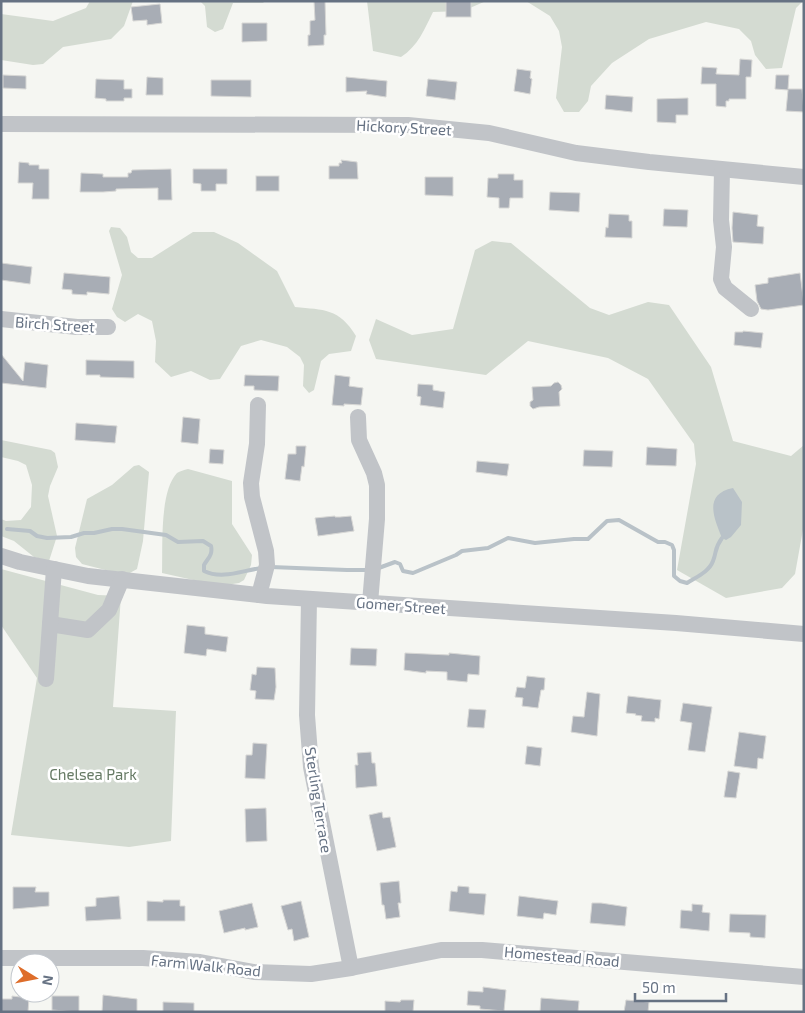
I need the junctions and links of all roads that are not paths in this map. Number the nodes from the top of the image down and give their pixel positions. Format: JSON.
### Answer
{"nodes":[{"id":1,"x":1,"y":124,"type":"edge"},
{"id":2,"x":722,"y":170,"type":"junction"},
{"id":3,"x":804,"y":177,"type":"edge"},
{"id":4,"x":751,"y":309,"type":"dead end"},
{"id":5,"x":1,"y":320,"type":"edge"},
{"id":6,"x":108,"y":327,"type":"dead end"},
{"id":7,"x":258,"y":405,"type":"dead end"},
{"id":8,"x":358,"y":417,"type":"dead end"},
{"id":9,"x":1,"y":556,"type":"edge"},
{"id":10,"x":54,"y":569,"type":"junction"},
{"id":11,"x":122,"y":580,"type":"junction"},
{"id":12,"x":259,"y":595,"type":"junction"},
{"id":13,"x":309,"y":599,"type":"junction"},
{"id":14,"x":370,"y":603,"type":"junction"},
{"id":15,"x":50,"y":624,"type":"junction"},
{"id":16,"x":804,"y":634,"type":"edge"},
{"id":17,"x":46,"y":679,"type":"dead end"},
{"id":18,"x":1,"y":958,"type":"edge"},
{"id":19,"x":351,"y":968,"type":"junction"},
{"id":20,"x":804,"y":977,"type":"edge"}],
"edges":[{"from":1,"to":2,"type":"street","name":"Hickory Street"},
{"from":2,"to":3,"type":"street","name":"Hickory Street"},
{"from":2,"to":4,"type":"street"},
{"from":5,"to":6,"type":"street","name":"Birch Street"},
{"from":7,"to":12,"type":"street"},
{"from":8,"to":14,"type":"street"},
{"from":9,"to":10,"type":"street","name":"Gomer Street"},
{"from":10,"to":11,"type":"street","name":"Gomer Street"},
{"from":10,"to":15,"type":"street"},
{"from":11,"to":12,"type":"street","name":"Gomer Street"},
{"from":11,"to":15,"type":"street"},
{"from":12,"to":13,"type":"street","name":"Gomer Street"},
{"from":13,"to":14,"type":"street","name":"Gomer Street"},
{"from":13,"to":19,"type":"street","name":"Sterling Terrace"},
{"from":14,"to":16,"type":"street","name":"Gomer Street"},
{"from":15,"to":17,"type":"street"},
{"from":18,"to":19,"type":"street","name":"Farm Walk Road"},
{"from":19,"to":20,"type":"street","name":"Homestead Road"}]}
